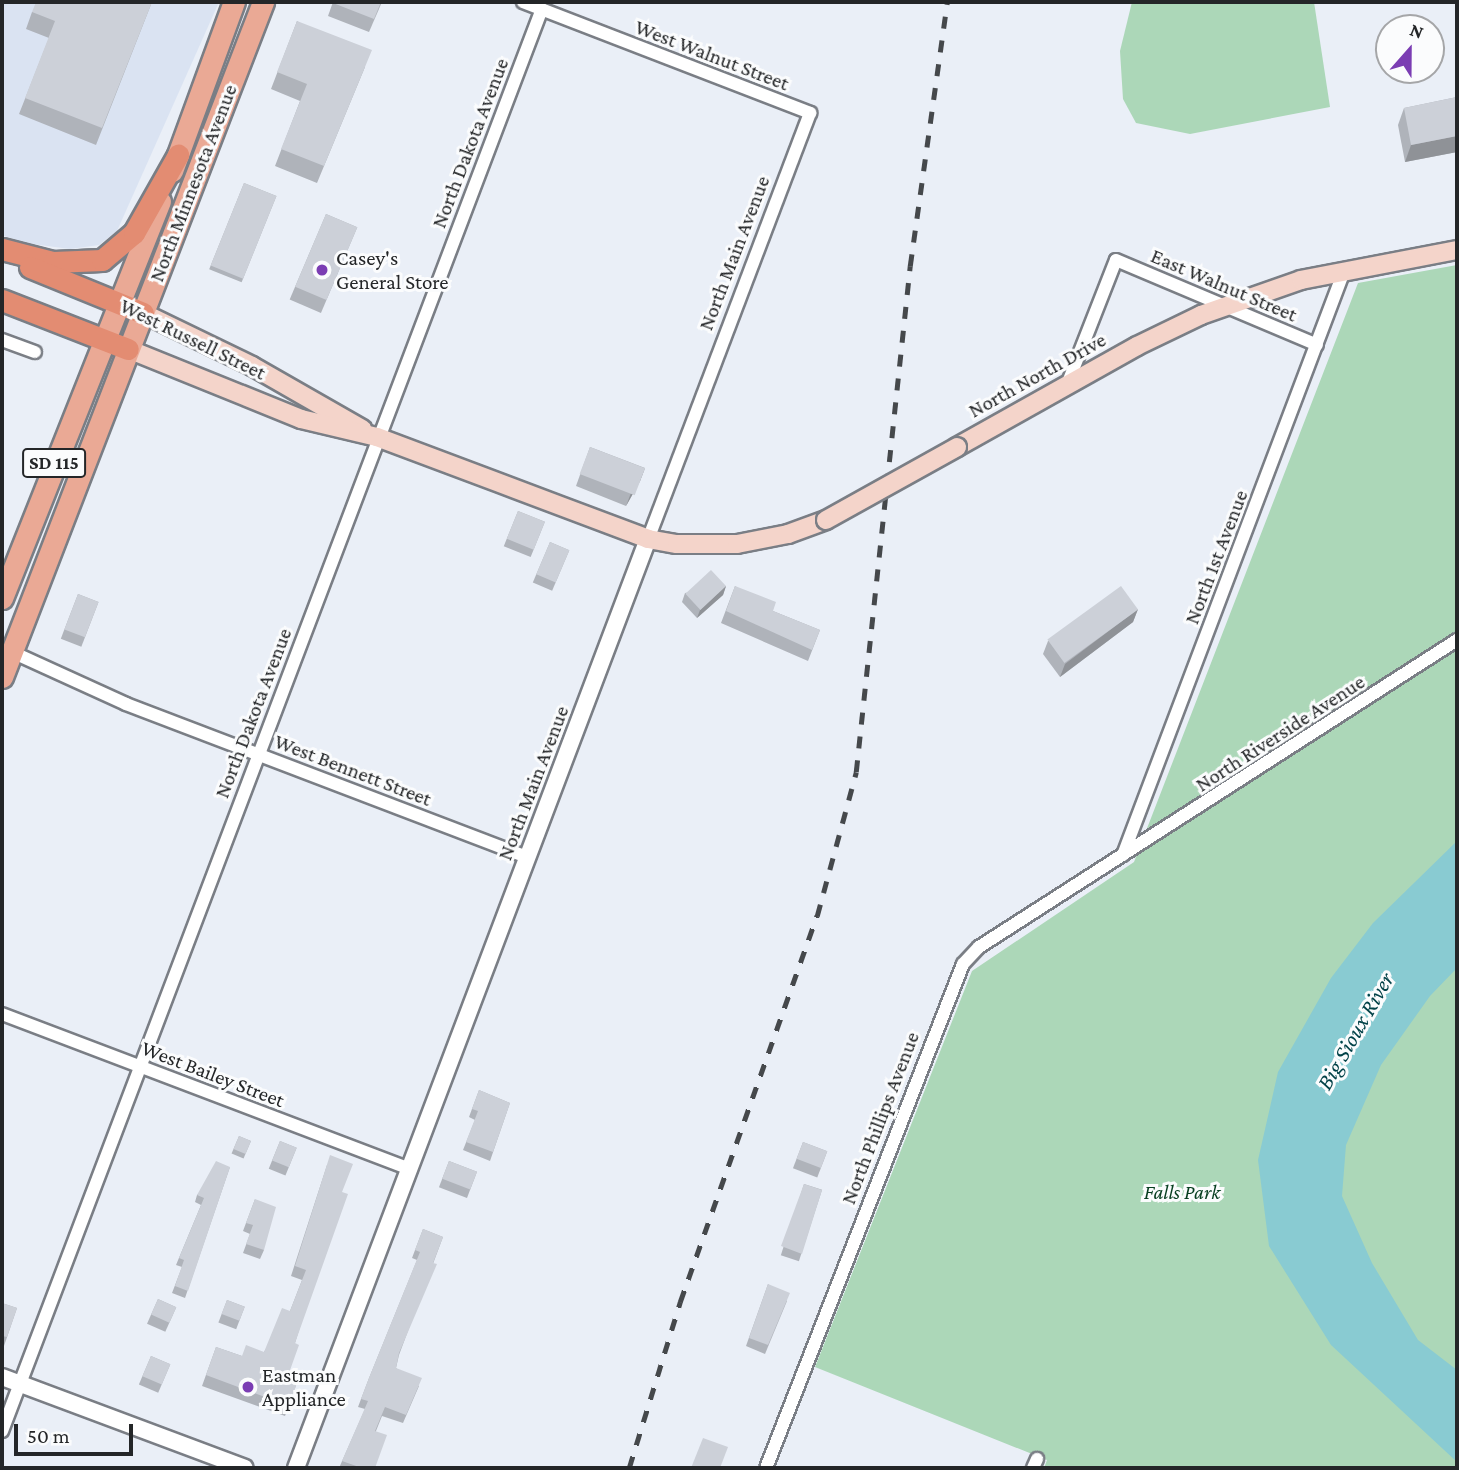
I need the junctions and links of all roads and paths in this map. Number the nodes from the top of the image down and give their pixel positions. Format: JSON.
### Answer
{"nodes":[{"id":1,"x":234,"y":2,"type":"edge"},
{"id":2,"x":263,"y":2,"type":"edge"},
{"id":3,"x":523,"y":2,"type":"edge"},
{"id":4,"x":542,"y":9,"type":"junction"},
{"id":5,"x":810,"y":113,"type":"joint"},
{"id":6,"x":178,"y":155,"type":"junction"},
{"id":7,"x":2,"y":249,"type":"edge"},
{"id":8,"x":1457,"y":250,"type":"edge"},
{"id":9,"x":2,"y":257,"type":"edge"},
{"id":10,"x":1344,"y":271,"type":"junction"},
{"id":11,"x":2,"y":300,"type":"edge"},
{"id":12,"x":120,"y":302,"type":"junction"},
{"id":13,"x":1226,"y":306,"type":"junction"},
{"id":14,"x":143,"y":313,"type":"junction"},
{"id":15,"x":2,"y":340,"type":"edge"},
{"id":16,"x":103,"y":340,"type":"junction"},
{"id":17,"x":1317,"y":345,"type":"junction"},
{"id":18,"x":128,"y":349,"type":"junction"},
{"id":19,"x":34,"y":352,"type":"dead end"},
{"id":20,"x":1068,"y":385,"type":"junction"},
{"id":21,"x":377,"y":437,"type":"junction"},
{"id":22,"x":648,"y":538,"type":"junction"},
{"id":23,"x":2,"y":598,"type":"edge"},
{"id":24,"x":1457,"y":640,"type":"edge"},
{"id":25,"x":12,"y":652,"type":"junction"},
{"id":26,"x":2,"y":677,"type":"edge"},
{"id":27,"x":258,"y":754,"type":"junction"},
{"id":28,"x":1123,"y":856,"type":"junction"},
{"id":29,"x":527,"y":857,"type":"junction"},
{"id":30,"x":2,"y":1014,"type":"edge"},
{"id":31,"x":139,"y":1066,"type":"junction"},
{"id":32,"x":410,"y":1169,"type":"junction"},
{"id":33,"x":2,"y":1377,"type":"edge"},
{"id":34,"x":20,"y":1383,"type":"junction"},
{"id":35,"x":2,"y":1431,"type":"edge"},
{"id":36,"x":245,"y":1468,"type":"edge"},
{"id":37,"x":296,"y":1468,"type":"edge"},
{"id":38,"x":766,"y":1468,"type":"edge"}],
"edges":[{"from":1,"to":6,"type":"main road","name":"North Minnesota Avenue","number":"SD 115"},
{"from":2,"to":14,"type":"main road","name":"North Minnesota Avenue","number":"SD 115"},
{"from":3,"to":4,"type":"street","name":"West Walnut Street"},
{"from":4,"to":5,"type":"street","name":"West Walnut Street"},
{"from":4,"to":21,"type":"street","name":"North Dakota Avenue"},
{"from":5,"to":22,"type":"street","name":"North Main Avenue"},
{"from":6,"to":7,"type":"highway"},
{"from":6,"to":12,"type":"main road","name":"North Minnesota Avenue","number":"SD 115"},
{"from":8,"to":10,"type":"main road","name":"North North Drive"},
{"from":9,"to":12,"type":"highway","name":"West Russell Street"},
{"from":10,"to":13,"type":"main road","name":"North North Drive"},
{"from":10,"to":17,"type":"street","name":"North 1st Avenue"},
{"from":11,"to":16,"type":"highway","name":"West Russell Street"},
{"from":12,"to":14,"type":"highway","name":"West Russell Street"},
{"from":12,"to":16,"type":"main road","name":"North Minnesota Avenue","number":"SD 115"},
{"from":13,"to":17,"type":"street","name":"East Walnut Street"},
{"from":13,"to":20,"type":"main road","name":"North North Drive"},
{"from":13,"to":20,"type":"street","name":"East Walnut Street"},
{"from":14,"to":18,"type":"main road","name":"North Minnesota Avenue","number":"SD 115"},
{"from":14,"to":21,"type":"main road","name":"West Russell Street"},
{"from":15,"to":19,"type":"street"},
{"from":16,"to":18,"type":"highway","name":"West Russell Street"},
{"from":16,"to":23,"type":"main road","name":"North Minnesota Avenue","number":"SD 115"},
{"from":17,"to":28,"type":"street","name":"North 1st Avenue"},
{"from":18,"to":21,"type":"main road","name":"West Russell Street"},
{"from":18,"to":25,"type":"main road","name":"North Minnesota Avenue","number":"SD 115"},
{"from":20,"to":22,"type":"main road","name":"North North Drive","bridge":true},
{"from":21,"to":22,"type":"main road","name":"West Russell Street"},
{"from":21,"to":27,"type":"street","name":"North Dakota Avenue"},
{"from":22,"to":29,"type":"street","name":"North Main Avenue"},
{"from":24,"to":28,"type":"street","name":"North Riverside Avenue"},
{"from":25,"to":26,"type":"main road","name":"North Minnesota Avenue","number":"SD 115"},
{"from":25,"to":27,"type":"street","name":"West Bennett Street"},
{"from":27,"to":29,"type":"street","name":"West Bennett Street"},
{"from":27,"to":31,"type":"street","name":"North Dakota Avenue"},
{"from":28,"to":38,"type":"street","name":"North Phillips Avenue"},
{"from":29,"to":32,"type":"street","name":"North Main Avenue"},
{"from":30,"to":31,"type":"street","name":"West Bailey Street"},
{"from":31,"to":32,"type":"street","name":"West Bailey Street"},
{"from":31,"to":34,"type":"street","name":"North Dakota Avenue"},
{"from":32,"to":37,"type":"street","name":"North Main Avenue"},
{"from":33,"to":34,"type":"street"},
{"from":34,"to":35,"type":"street","name":"North Dakota Avenue"},
{"from":34,"to":36,"type":"street"}]}
